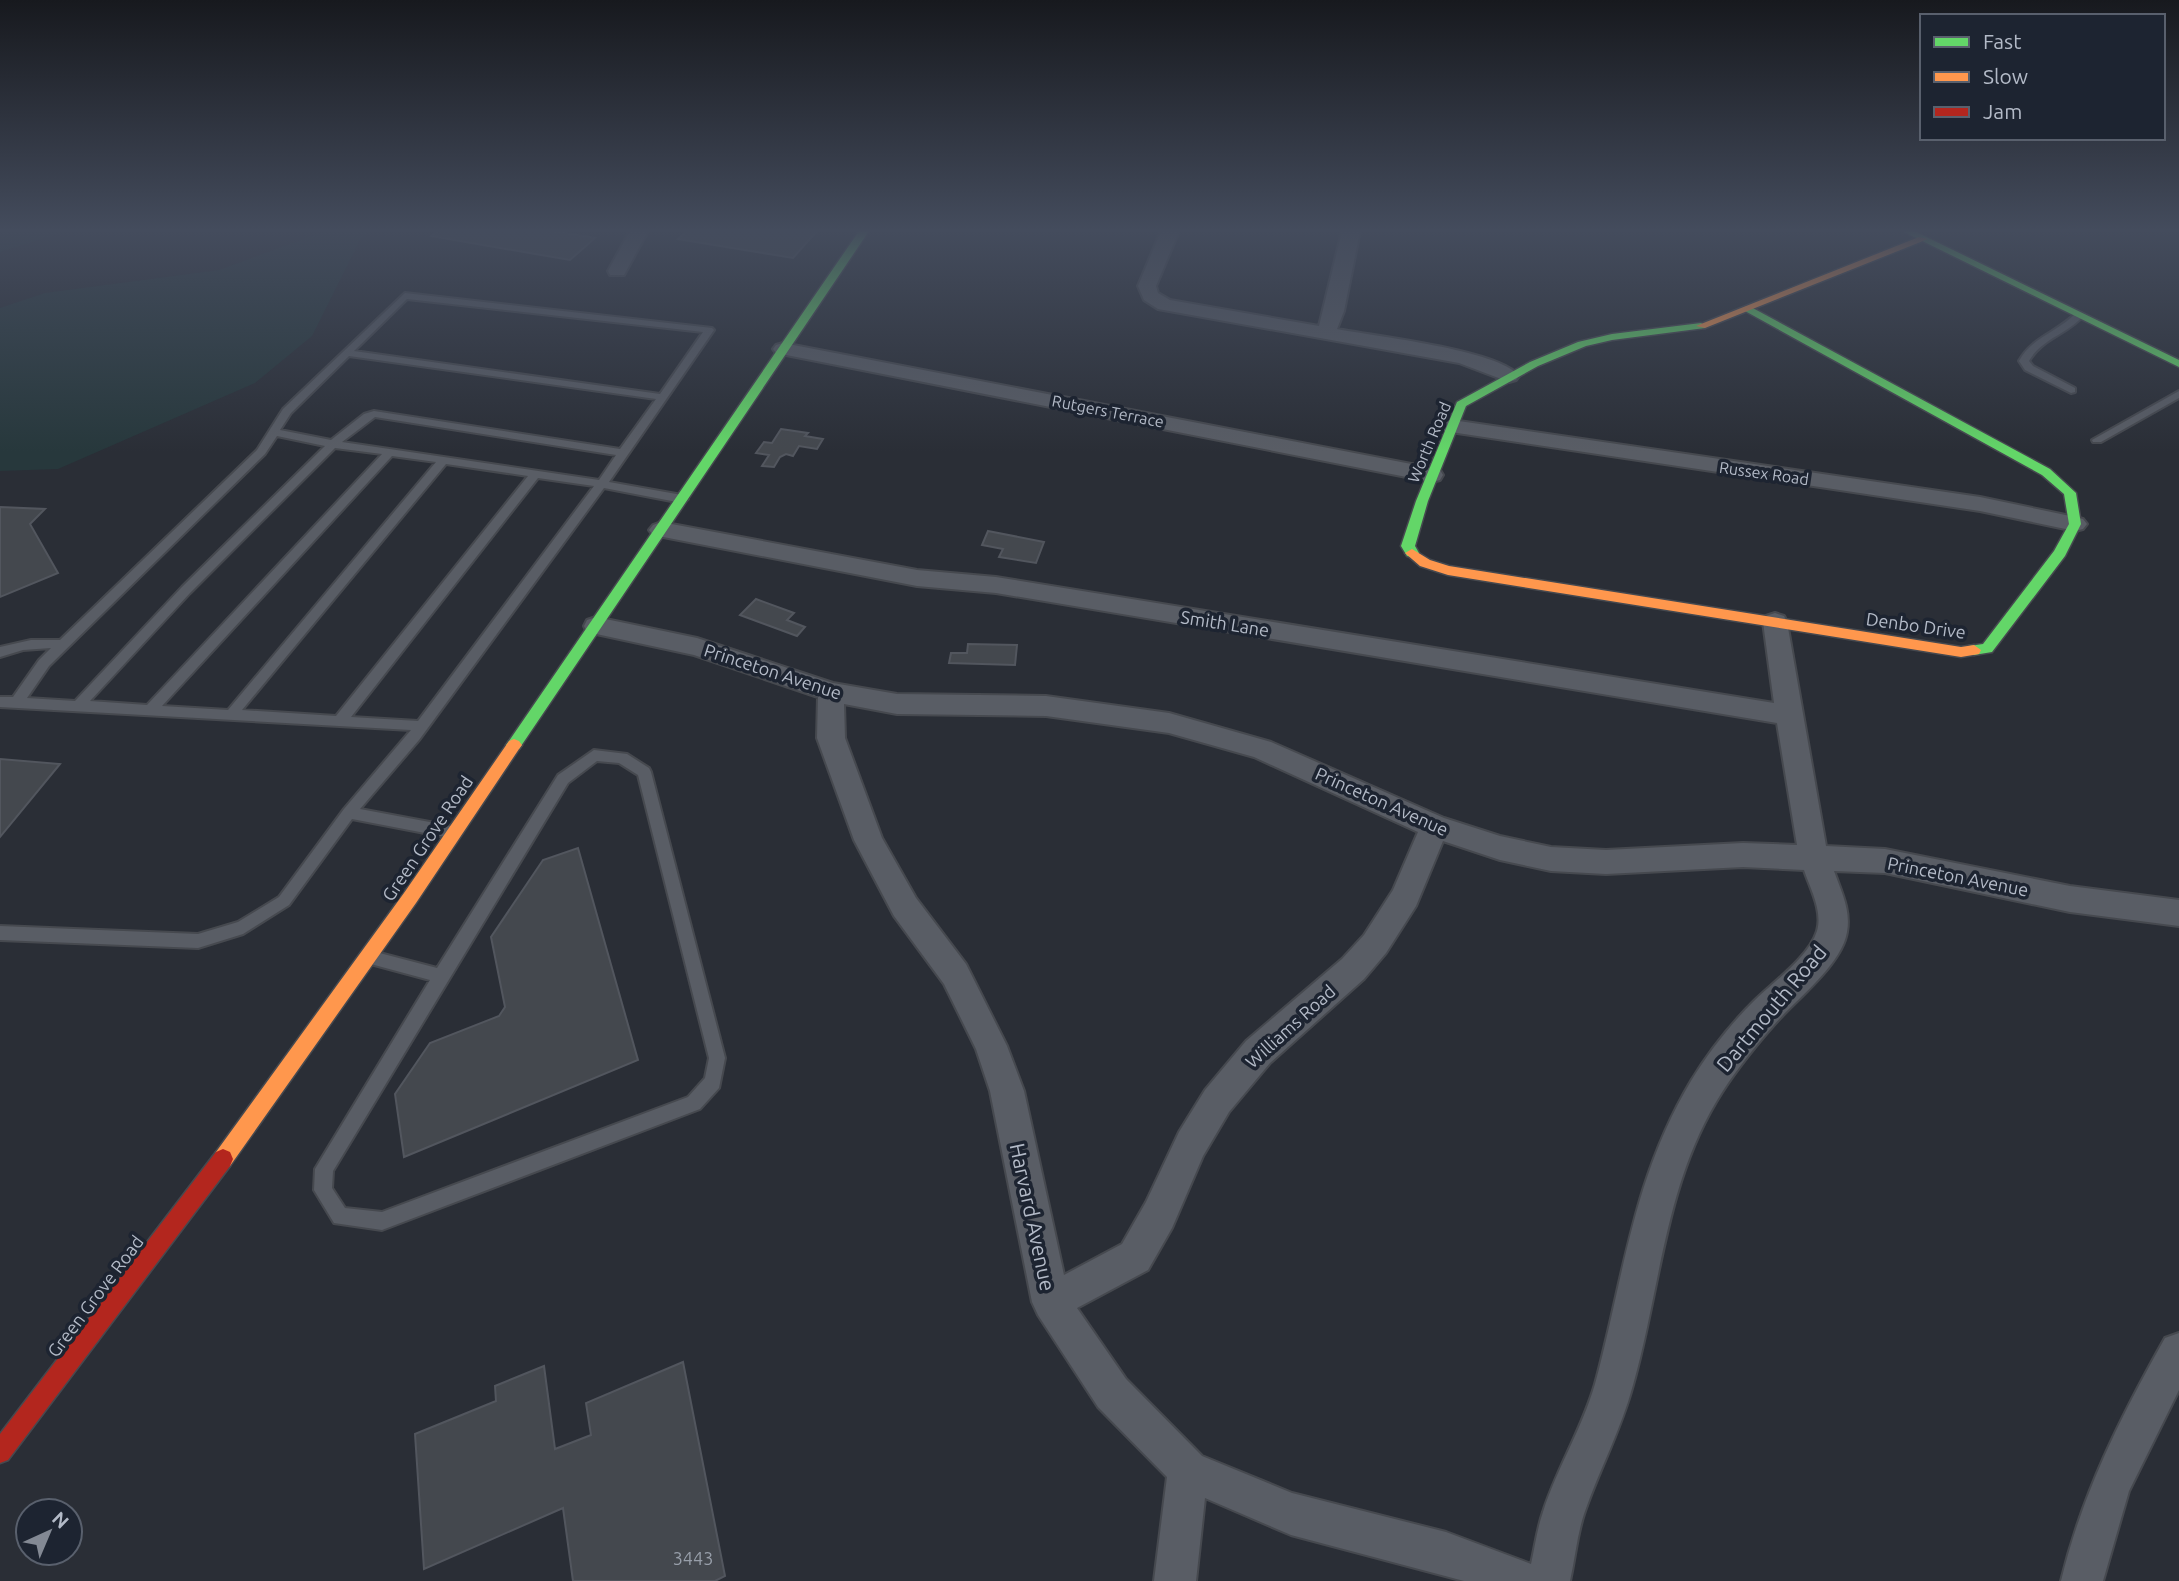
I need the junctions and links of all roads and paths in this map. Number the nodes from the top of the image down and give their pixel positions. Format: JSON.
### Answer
{"nodes":[{"id":1,"x":396,"y":305,"type":"edge"},
{"id":2,"x":484,"y":305,"type":"edge"},
{"id":3,"x":813,"y":305,"type":"edge"},
{"id":4,"x":1166,"y":305,"type":"edge"},
{"id":5,"x":1335,"y":305,"type":"edge"},
{"id":6,"x":1759,"y":305,"type":"edge"},
{"id":7,"x":2058,"y":305,"type":"edge"},
{"id":8,"x":1749,"y":309,"type":"junction"},
{"id":9,"x":2079,"y":315,"type":"junction"},
{"id":10,"x":1326,"y":333,"type":"junction"},
{"id":11,"x":783,"y":349,"type":"junction"},
{"id":12,"x":347,"y":353,"type":"junction"},
{"id":13,"x":2179,"y":364,"type":"edge"},
{"id":14,"x":1510,"y":376,"type":"junction"},
{"id":15,"x":2071,"y":390,"type":"dead end"},
{"id":16,"x":2179,"y":394,"type":"edge"},
{"id":17,"x":662,"y":397,"type":"junction"},
{"id":18,"x":1452,"y":426,"type":"junction"},
{"id":19,"x":273,"y":432,"type":"junction"},
{"id":20,"x":2097,"y":440,"type":"dead end"},
{"id":21,"x":333,"y":444,"type":"junction"},
{"id":22,"x":389,"y":453,"type":"junction"},
{"id":23,"x":623,"y":453,"type":"junction"},
{"id":24,"x":443,"y":461,"type":"junction"},
{"id":25,"x":535,"y":474,"type":"junction"},
{"id":26,"x":1432,"y":475,"type":"junction"},
{"id":27,"x":600,"y":485,"type":"junction"},
{"id":28,"x":682,"y":499,"type":"junction"},
{"id":29,"x":2075,"y":524,"type":"junction"},
{"id":30,"x":661,"y":530,"type":"junction"},
{"id":31,"x":1418,"y":559,"type":"joint"},
{"id":32,"x":1775,"y":622,"type":"junction"},
{"id":33,"x":596,"y":626,"type":"junction"},
{"id":34,"x":62,"y":645,"type":"junction"},
{"id":35,"x":0,"y":652,"type":"edge"},
{"id":36,"x":831,"y":692,"type":"junction"},
{"id":37,"x":0,"y":702,"type":"edge"},
{"id":38,"x":18,"y":702,"type":"junction"},
{"id":39,"x":79,"y":705,"type":"junction"},
{"id":40,"x":150,"y":710,"type":"junction"},
{"id":41,"x":231,"y":715,"type":"junction"},
{"id":42,"x":1789,"y":715,"type":"junction"},
{"id":43,"x":340,"y":721,"type":"junction"},
{"id":44,"x":421,"y":726,"type":"junction"},
{"id":45,"x":349,"y":813,"type":"junction"},
{"id":46,"x":1435,"y":827,"type":"junction"},
{"id":47,"x":454,"y":832,"type":"junction"},
{"id":48,"x":1815,"y":860,"type":"junction"},
{"id":49,"x":2179,"y":913,"type":"edge"},
{"id":50,"x":0,"y":933,"type":"edge"},
{"id":51,"x":367,"y":957,"type":"junction"},
{"id":52,"x":441,"y":976,"type":"junction"},
{"id":53,"x":1051,"y":1302,"type":"junction"},
{"id":54,"x":2179,"y":1352,"type":"edge"},
{"id":55,"x":0,"y":1452,"type":"edge"},
{"id":56,"x":1188,"y":1470,"type":"junction"},
{"id":57,"x":1175,"y":1581,"type":"edge"},
{"id":58,"x":1521,"y":1581,"type":"edge"},
{"id":59,"x":1549,"y":1581,"type":"edge"},
{"id":60,"x":2082,"y":1581,"type":"edge"}],
"edges":[{"from":1,"to":12,"type":"lane"},
{"from":2,"to":17,"type":"lane"},
{"from":3,"to":11,"type":"street","name":"Green Grove Road"},
{"from":4,"to":10,"type":"street"},
{"from":5,"to":10,"type":"street"},
{"from":6,"to":8,"type":"street","name":"Worth Road"},
{"from":7,"to":9,"type":"street"},
{"from":8,"to":14,"type":"street","name":"Worth Road"},
{"from":8,"to":29,"type":"street"},
{"from":9,"to":13,"type":"street"},
{"from":9,"to":15,"type":"lane"},
{"from":10,"to":14,"type":"street"},
{"from":11,"to":26,"type":"street","name":"Rutgers Terrace"},
{"from":11,"to":28,"type":"street","name":"Green Grove Road"},
{"from":12,"to":17,"type":"lane"},
{"from":12,"to":19,"type":"lane"},
{"from":14,"to":18,"type":"street","name":"Worth Road"},
{"from":16,"to":20,"type":"lane"},
{"from":17,"to":23,"type":"lane"},
{"from":18,"to":26,"type":"street","name":"Worth Road"},
{"from":18,"to":29,"type":"street","name":"Russex Road"},
{"from":19,"to":21,"type":"lane"},
{"from":19,"to":34,"type":"lane"},
{"from":21,"to":22,"type":"lane"},
{"from":21,"to":23,"type":"lane"},
{"from":21,"to":39,"type":"lane"},
{"from":22,"to":24,"type":"lane"},
{"from":22,"to":40,"type":"lane"},
{"from":23,"to":27,"type":"lane"},
{"from":24,"to":25,"type":"lane"},
{"from":24,"to":41,"type":"lane"},
{"from":25,"to":27,"type":"lane"},
{"from":25,"to":43,"type":"lane"},
{"from":26,"to":31,"type":"street","name":"Worth Road"},
{"from":27,"to":28,"type":"lane"},
{"from":27,"to":44,"type":"lane"},
{"from":28,"to":30,"type":"street","name":"Green Grove Road"},
{"from":29,"to":32,"type":"street","name":"Denbo Drive"},
{"from":30,"to":33,"type":"street","name":"Green Grove Road"},
{"from":30,"to":42,"type":"street","name":"Smith Lane"},
{"from":31,"to":32,"type":"street","name":"Denbo Drive"},
{"from":32,"to":42,"type":"street","name":"Dartmouth Road"},
{"from":33,"to":36,"type":"street","name":"Princeton Avenue"},
{"from":33,"to":47,"type":"street","name":"Green Grove Road"},
{"from":34,"to":35,"type":"lane"},
{"from":34,"to":38,"type":"lane"},
{"from":36,"to":46,"type":"street","name":"Princeton Avenue"},
{"from":36,"to":53,"type":"street","name":"Harvard Avenue"},
{"from":37,"to":38,"type":"lane"},
{"from":38,"to":39,"type":"lane"},
{"from":39,"to":40,"type":"lane"},
{"from":40,"to":41,"type":"lane"},
{"from":41,"to":43,"type":"lane"},
{"from":42,"to":48,"type":"street","name":"Dartmouth Road"},
{"from":43,"to":44,"type":"lane"},
{"from":44,"to":45,"type":"lane"},
{"from":45,"to":47,"type":"lane"},
{"from":45,"to":50,"type":"lane"},
{"from":46,"to":48,"type":"street","name":"Princeton Avenue"},
{"from":46,"to":53,"type":"street","name":"Williams Road"},
{"from":47,"to":51,"type":"street","name":"Green Grove Road"},
{"from":48,"to":49,"type":"street","name":"Princeton Avenue"},
{"from":48,"to":59,"type":"street","name":"Dartmouth Road"},
{"from":51,"to":52,"type":"lane"},
{"from":51,"to":55,"type":"street","name":"Green Grove Road"},
{"from":52,"to":52,"type":"lane"},
{"from":53,"to":56,"type":"street","name":"Harvard Avenue"},
{"from":54,"to":60,"type":"street"},
{"from":56,"to":57,"type":"street"},
{"from":56,"to":58,"type":"street","name":"Harvard Avenue"}]}
